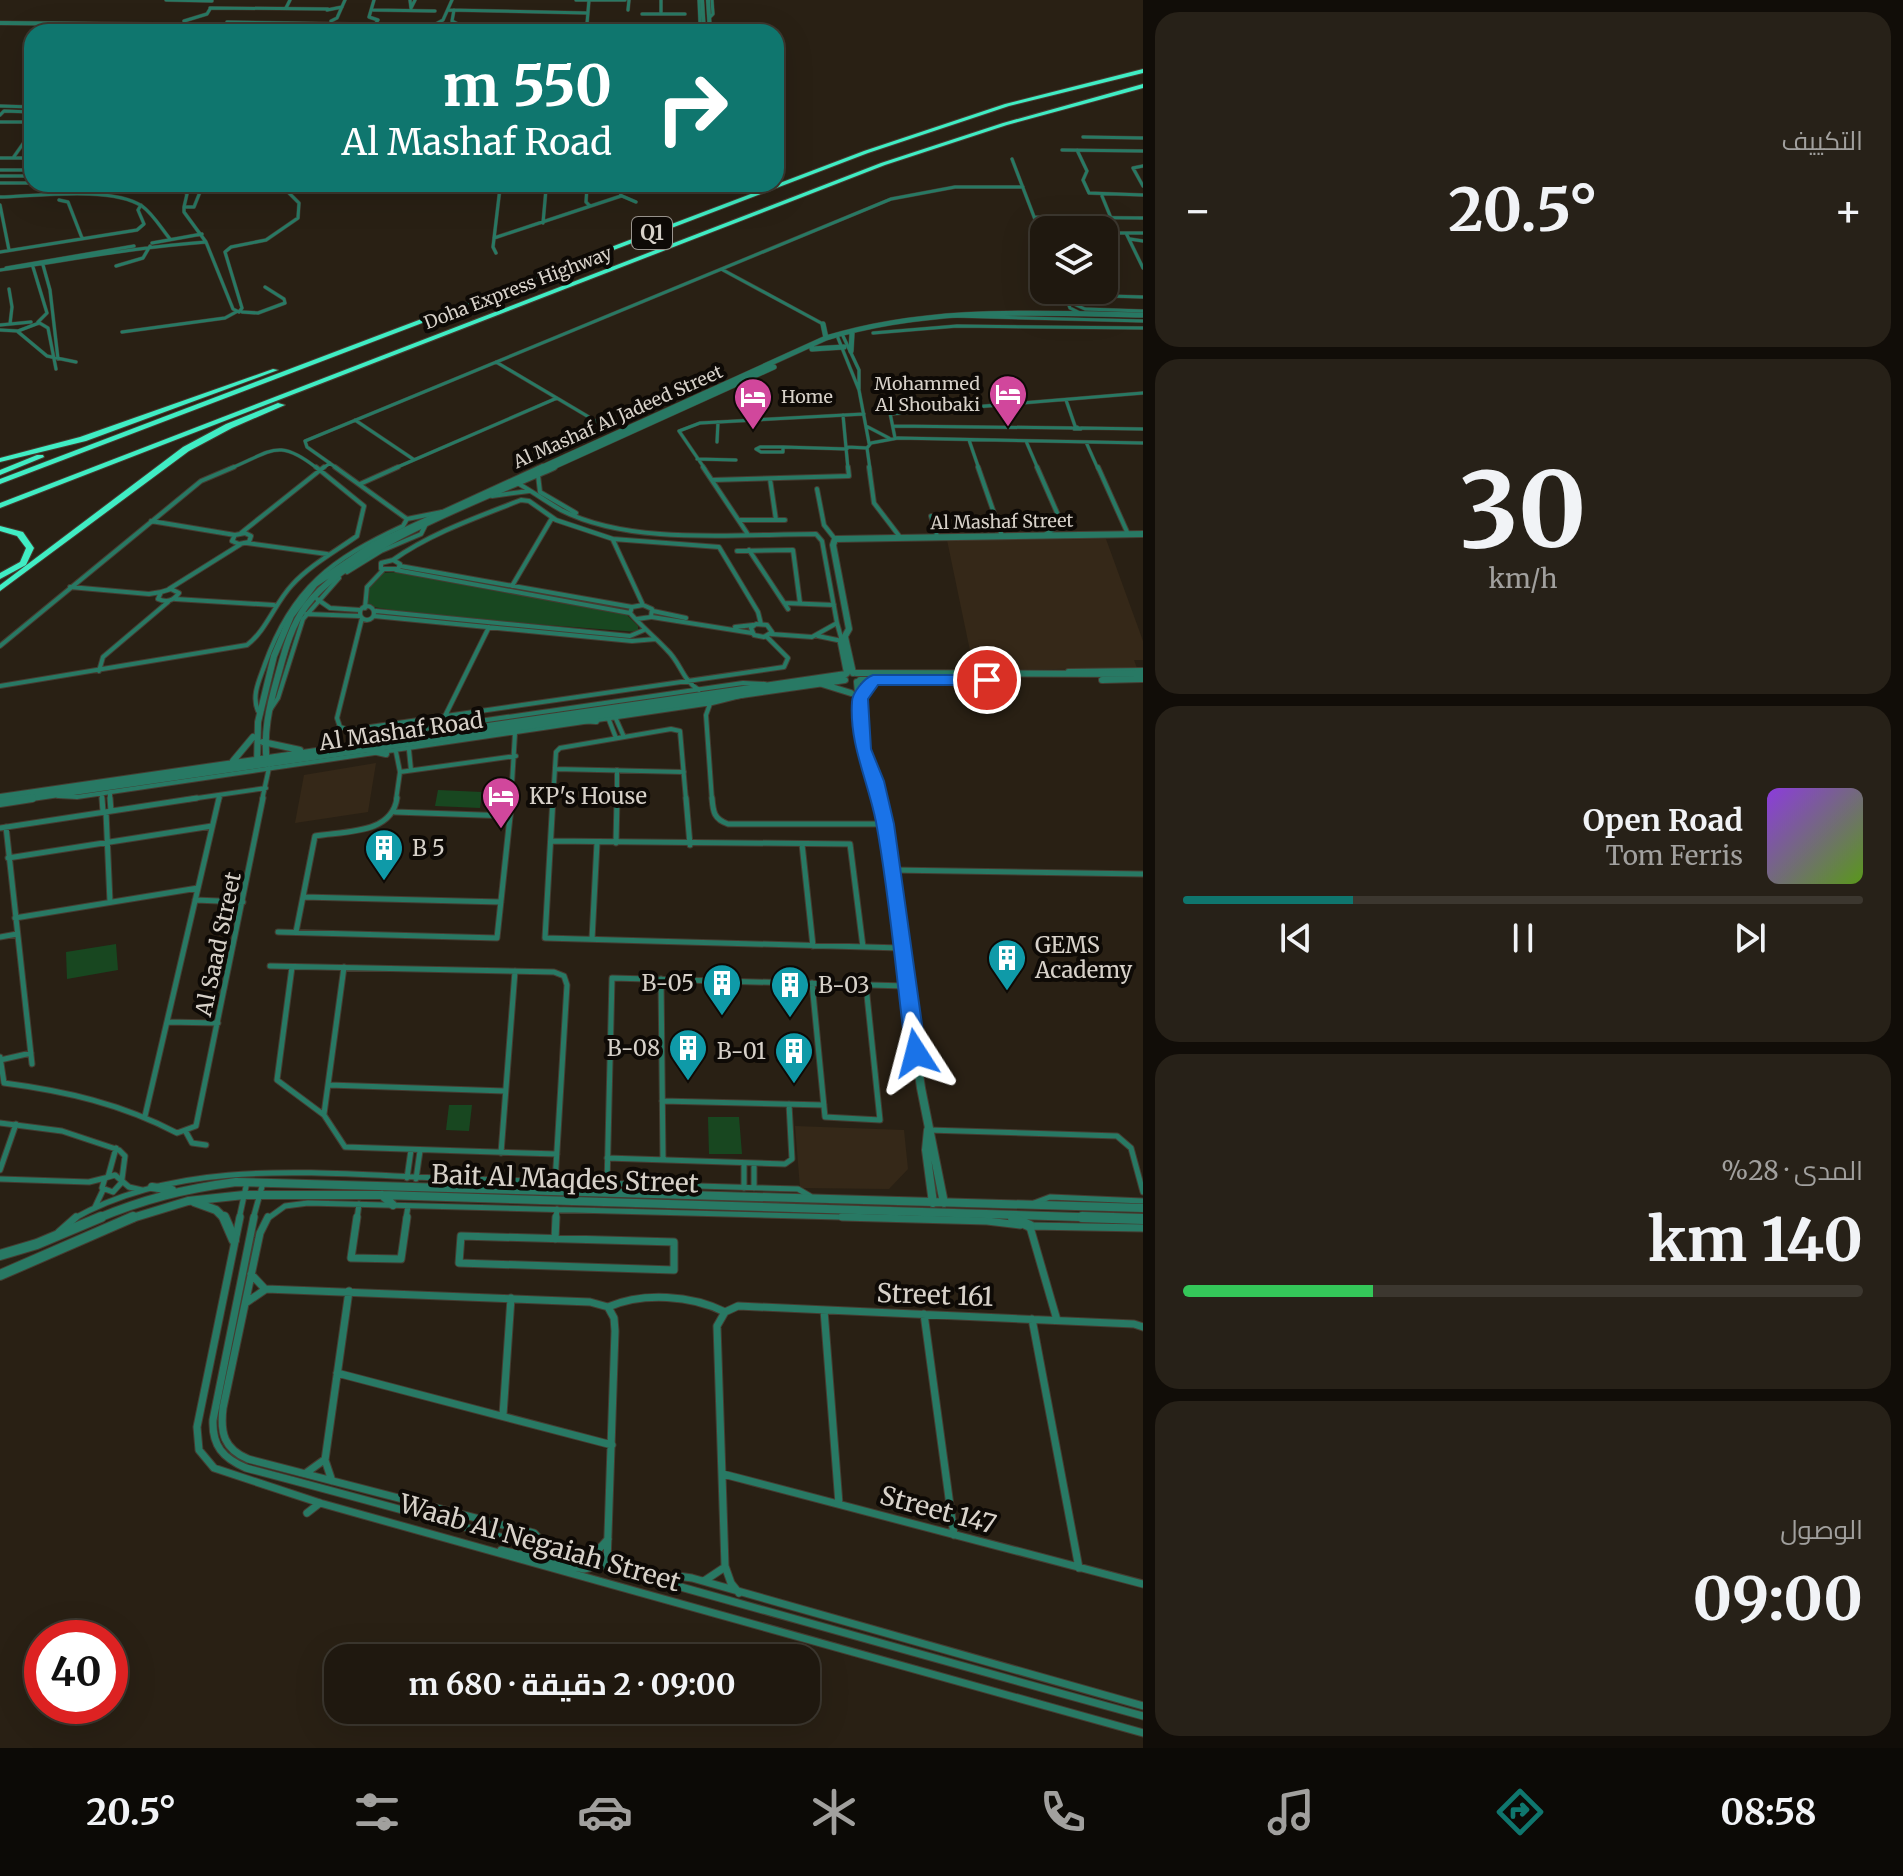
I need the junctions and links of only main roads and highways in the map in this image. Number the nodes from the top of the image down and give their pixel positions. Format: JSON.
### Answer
{"nodes":[{"id":1,"x":1143,"y":68,"type":"edge"},
{"id":2,"x":1143,"y":86,"type":"edge"},
{"id":3,"x":1143,"y":93,"type":"edge"},
{"id":4,"x":1005,"y":124,"type":"junction"},
{"id":5,"x":784,"y":182,"type":"edge"},
{"id":6,"x":759,"y":192,"type":"edge"},
{"id":7,"x":430,"y":340,"type":"junction"},
{"id":8,"x":369,"y":341,"type":"junction"},
{"id":9,"x":83,"y":439,"type":"junction"},
{"id":10,"x":0,"y":460,"type":"edge"},
{"id":11,"x":0,"y":473,"type":"edge"},
{"id":12,"x":0,"y":482,"type":"edge"},
{"id":13,"x":0,"y":506,"type":"edge"},
{"id":14,"x":0,"y":528,"type":"edge"},
{"id":15,"x":0,"y":577,"type":"edge"},
{"id":16,"x":0,"y":590,"type":"edge"}],
"edges":[{"from":1,"to":5,"type":"highway","name":"Doha Express Highway","number":"Q1"},
{"from":2,"to":4,"type":"highway","name":"Doha Express Highway"},
{"from":3,"to":4,"type":"highway"},
{"from":4,"to":7,"type":"highway","name":"Doha Express Highway"},
{"from":6,"to":8,"type":"highway","name":"Doha Express Highway","number":"Q1"},
{"from":7,"to":13,"type":"highway","name":"Doha Express Highway"},
{"from":7,"to":16,"type":"highway"},
{"from":8,"to":9,"type":"highway"},
{"from":8,"to":12,"type":"highway","name":"Doha Express Highway","number":"Q1"},
{"from":9,"to":10,"type":"highway"},
{"from":9,"to":11,"type":"highway"},
{"from":14,"to":15,"type":"highway"}]}
